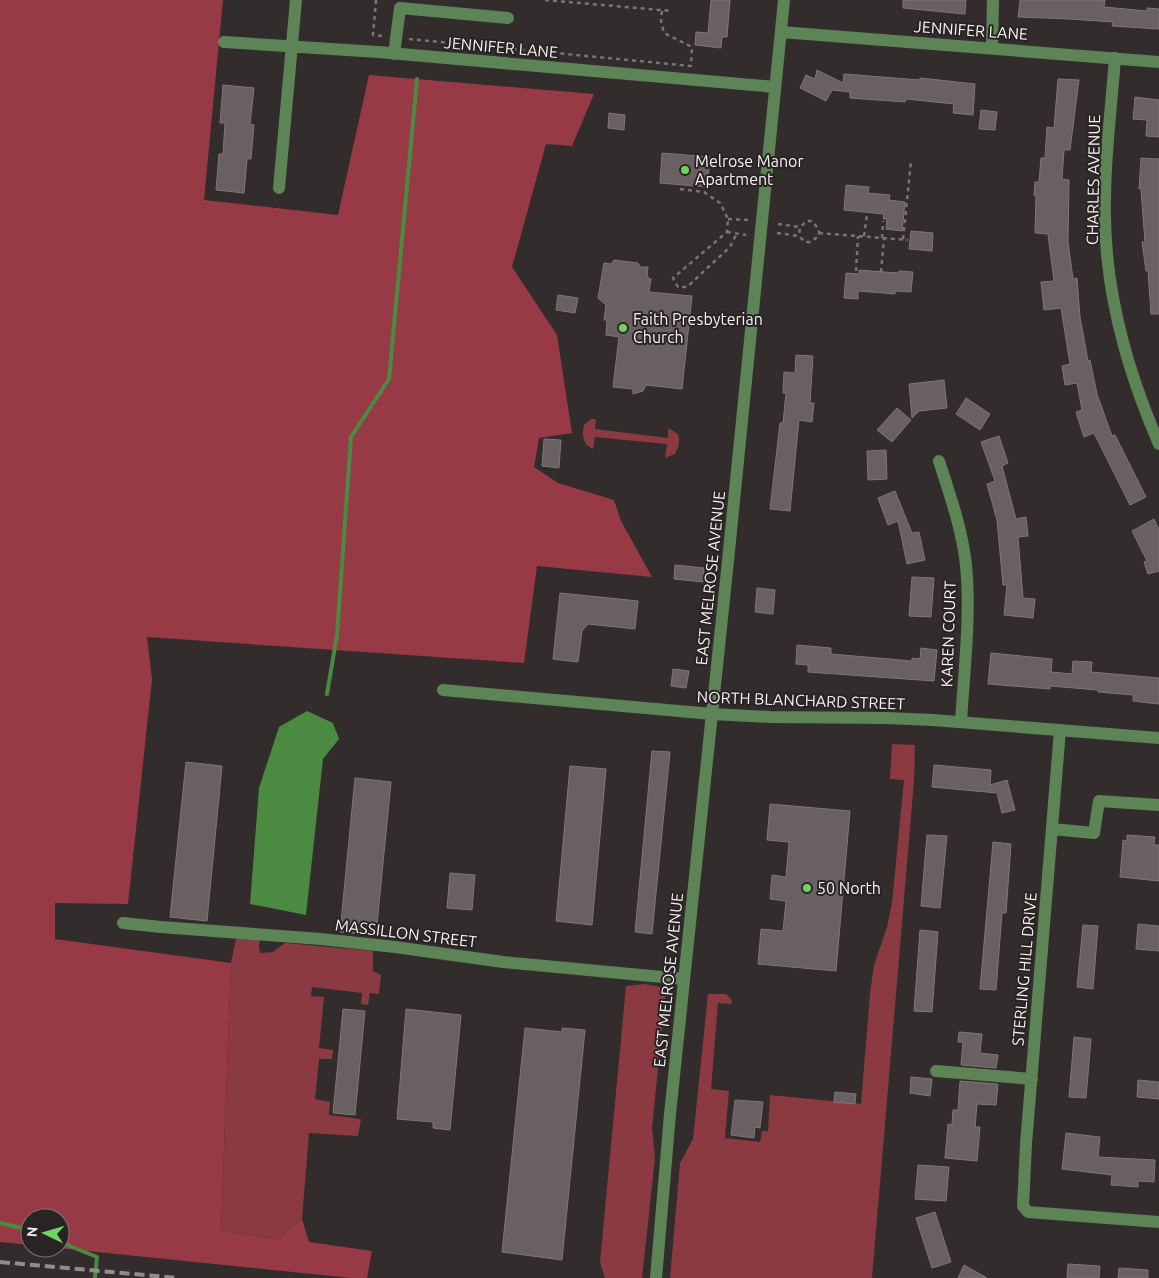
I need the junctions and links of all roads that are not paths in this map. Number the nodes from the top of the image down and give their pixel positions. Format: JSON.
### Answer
{"nodes":[{"id":1,"x":296,"y":0,"type":"edge"},
{"id":2,"x":784,"y":0,"type":"edge"},
{"id":3,"x":993,"y":0,"type":"edge"},
{"id":4,"x":508,"y":18,"type":"dead end"},
{"id":5,"x":781,"y":32,"type":"junction"},
{"id":6,"x":224,"y":42,"type":"dead end"},
{"id":7,"x":292,"y":46,"type":"junction"},
{"id":8,"x":992,"y":48,"type":"junction"},
{"id":9,"x":394,"y":54,"type":"junction"},
{"id":10,"x":1115,"y":58,"type":"junction"},
{"id":11,"x":1159,"y":62,"type":"edge"},
{"id":12,"x":775,"y":87,"type":"junction"},
{"id":13,"x":279,"y":188,"type":"dead end"},
{"id":14,"x":1159,"y":444,"type":"edge"},
{"id":15,"x":939,"y":461,"type":"dead end"},
{"id":16,"x":442,"y":690,"type":"dead end"},
{"id":17,"x":712,"y":714,"type":"junction"},
{"id":18,"x":961,"y":722,"type":"junction"},
{"id":19,"x":1060,"y":730,"type":"junction"},
{"id":20,"x":1159,"y":738,"type":"edge"},
{"id":21,"x":1159,"y":805,"type":"edge"},
{"id":22,"x":1052,"y":829,"type":"junction"},
{"id":23,"x":123,"y":923,"type":"dead end"},
{"id":24,"x":684,"y":979,"type":"junction"},
{"id":25,"x":936,"y":1071,"type":"dead end"},
{"id":26,"x":1032,"y":1079,"type":"junction"},
{"id":27,"x":1159,"y":1222,"type":"edge"},
{"id":28,"x":656,"y":1278,"type":"edge"}],
"edges":[{"from":1,"to":7,"type":"street"},
{"from":2,"to":5,"type":"street","name":"EAST MELROSE AVENUE"},
{"from":3,"to":8,"type":"street"},
{"from":4,"to":9,"type":"street"},
{"from":5,"to":8,"type":"street","name":"JENNIFER LANE"},
{"from":5,"to":12,"type":"street","name":"EAST MELROSE AVENUE"},
{"from":6,"to":7,"type":"street","name":"JENNIFER LANE"},
{"from":7,"to":9,"type":"street","name":"JENNIFER LANE"},
{"from":7,"to":13,"type":"street"},
{"from":8,"to":10,"type":"street","name":"JENNIFER LANE"},
{"from":9,"to":12,"type":"street","name":"JENNIFER LANE"},
{"from":10,"to":11,"type":"street","name":"JENNIFER LANE"},
{"from":10,"to":14,"type":"street","name":"CHARLES AVENUE"},
{"from":12,"to":17,"type":"street","name":"EAST MELROSE AVENUE"},
{"from":15,"to":18,"type":"street","name":"KAREN COURT"},
{"from":16,"to":17,"type":"street","name":"NORTH BLANCHARD STREET"},
{"from":17,"to":18,"type":"street","name":"NORTH BLANCHARD STREET"},
{"from":17,"to":24,"type":"street","name":"EAST MELROSE AVENUE"},
{"from":18,"to":19,"type":"street","name":"NORTH BLANCHARD STREET"},
{"from":19,"to":20,"type":"street","name":"NORTH BLANCHARD STREET"},
{"from":19,"to":22,"type":"street","name":"STERLING HILL DRIVE"},
{"from":21,"to":22,"type":"street"},
{"from":22,"to":26,"type":"street","name":"STERLING HILL DRIVE"},
{"from":23,"to":24,"type":"street","name":"MASSILLON STREET"},
{"from":24,"to":28,"type":"street","name":"EAST MELROSE AVENUE"},
{"from":25,"to":26,"type":"street"},
{"from":26,"to":27,"type":"street","name":"STERLING HILL DRIVE"}]}
